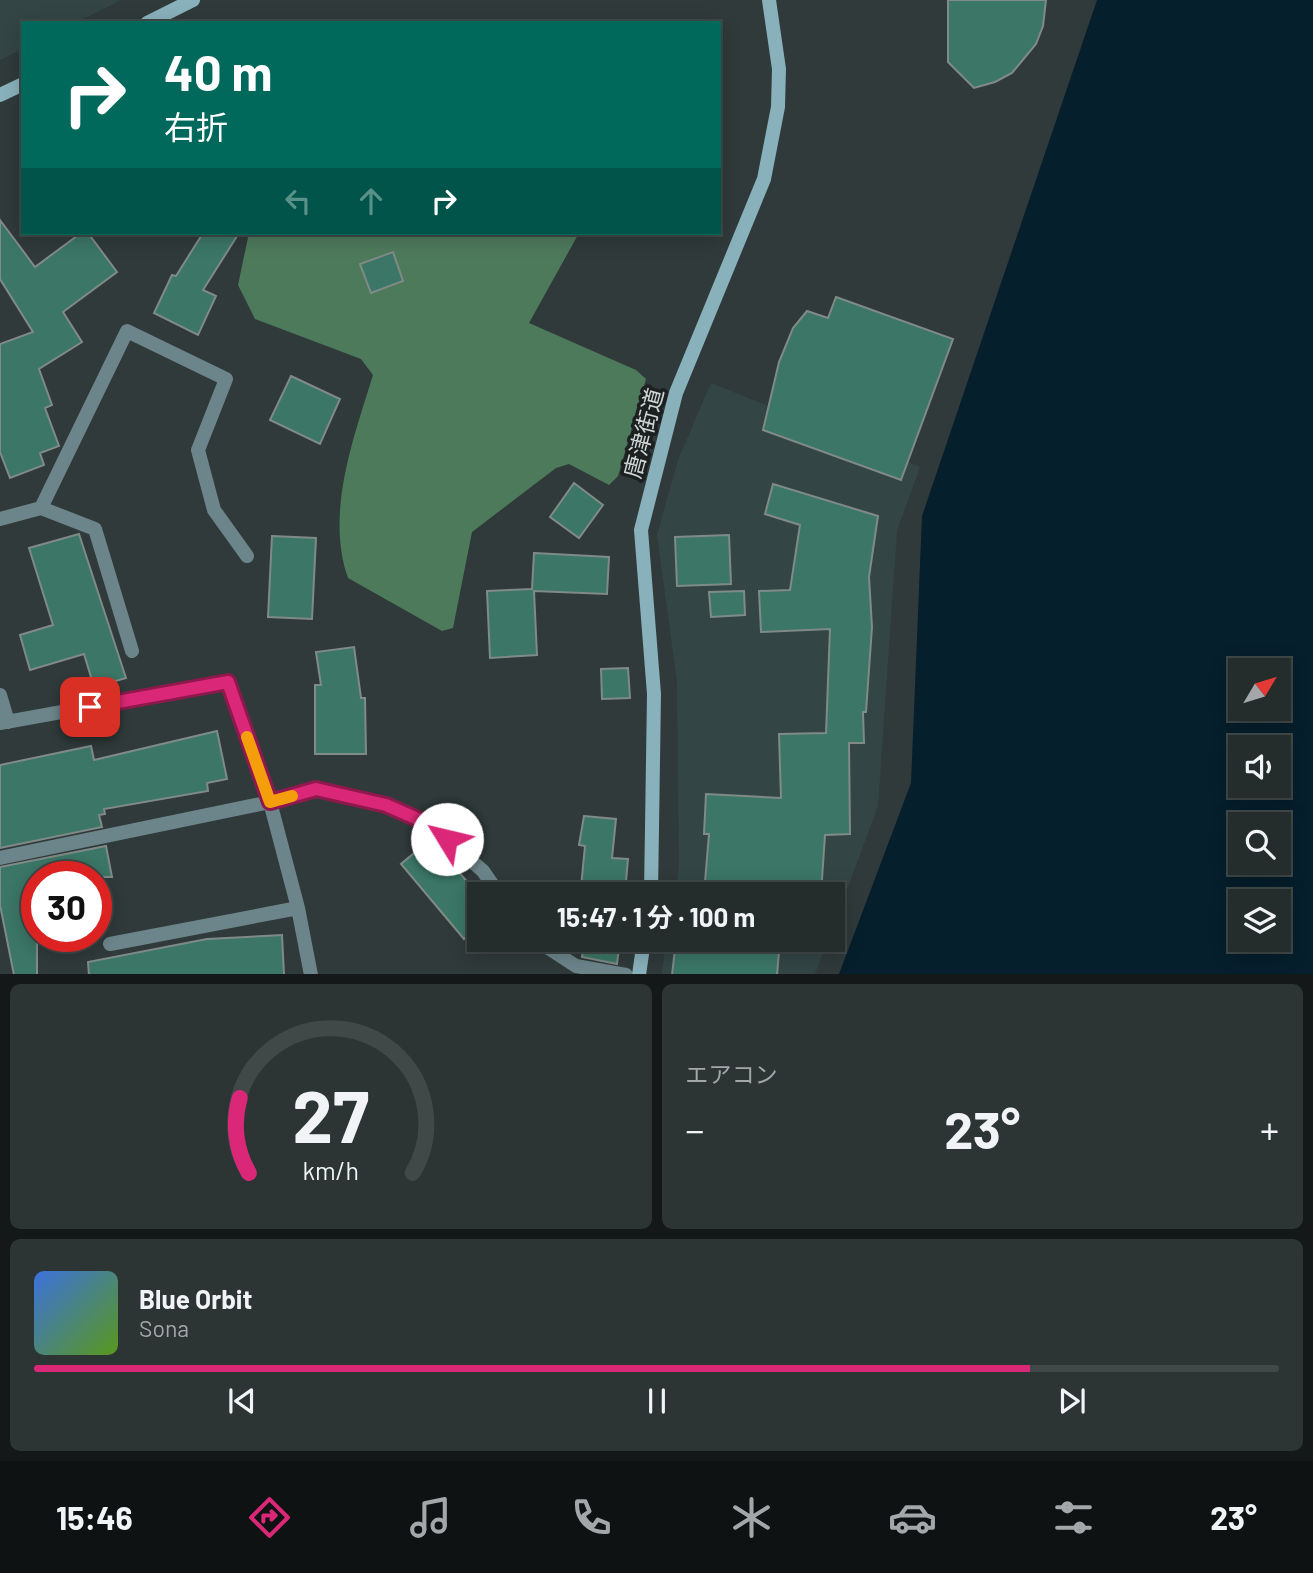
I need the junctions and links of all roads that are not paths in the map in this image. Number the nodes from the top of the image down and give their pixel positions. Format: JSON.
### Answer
{"nodes":[{"id":1,"x":193,"y":0,"type":"edge"},
{"id":2,"x":769,"y":0,"type":"edge"},
{"id":3,"x":151,"y":21,"type":"edge"},
{"id":4,"x":21,"y":85,"type":"edge"},
{"id":5,"x":0,"y":95,"type":"edge"},
{"id":6,"x":41,"y":508,"type":"junction"},
{"id":7,"x":0,"y":519,"type":"edge"},
{"id":8,"x":247,"y":556,"type":"dead end"},
{"id":9,"x":132,"y":651,"type":"dead end"},
{"id":10,"x":0,"y":695,"type":"edge"},
{"id":11,"x":4,"y":722,"type":"edge"},
{"id":12,"x":270,"y":802,"type":"junction"},
{"id":13,"x":0,"y":858,"type":"edge"},
{"id":14,"x":491,"y":882,"type":"edge"},
{"id":15,"x":651,"y":882,"type":"edge"},
{"id":16,"x":298,"y":908,"type":"junction"},
{"id":17,"x":112,"y":944,"type":"edge"},
{"id":18,"x":554,"y":952,"type":"edge"},
{"id":19,"x":642,"y":952,"type":"edge"},
{"id":20,"x":311,"y":974,"type":"edge"},
{"id":21,"x":620,"y":974,"type":"edge"},
{"id":22,"x":639,"y":974,"type":"edge"}],
"edges":[{"from":1,"to":3,"type":"street"},
{"from":2,"to":15,"type":"street","name":"唐津街道"},
{"from":4,"to":5,"type":"street"},
{"from":6,"to":7,"type":"street"},
{"from":6,"to":8,"type":"street"},
{"from":6,"to":9,"type":"street"},
{"from":10,"to":11,"type":"street"},
{"from":11,"to":12,"type":"street"},
{"from":12,"to":13,"type":"street"},
{"from":12,"to":14,"type":"street"},
{"from":12,"to":16,"type":"street"},
{"from":16,"to":17,"type":"street"},
{"from":16,"to":20,"type":"street"},
{"from":18,"to":21,"type":"street"},
{"from":19,"to":22,"type":"street"}]}
